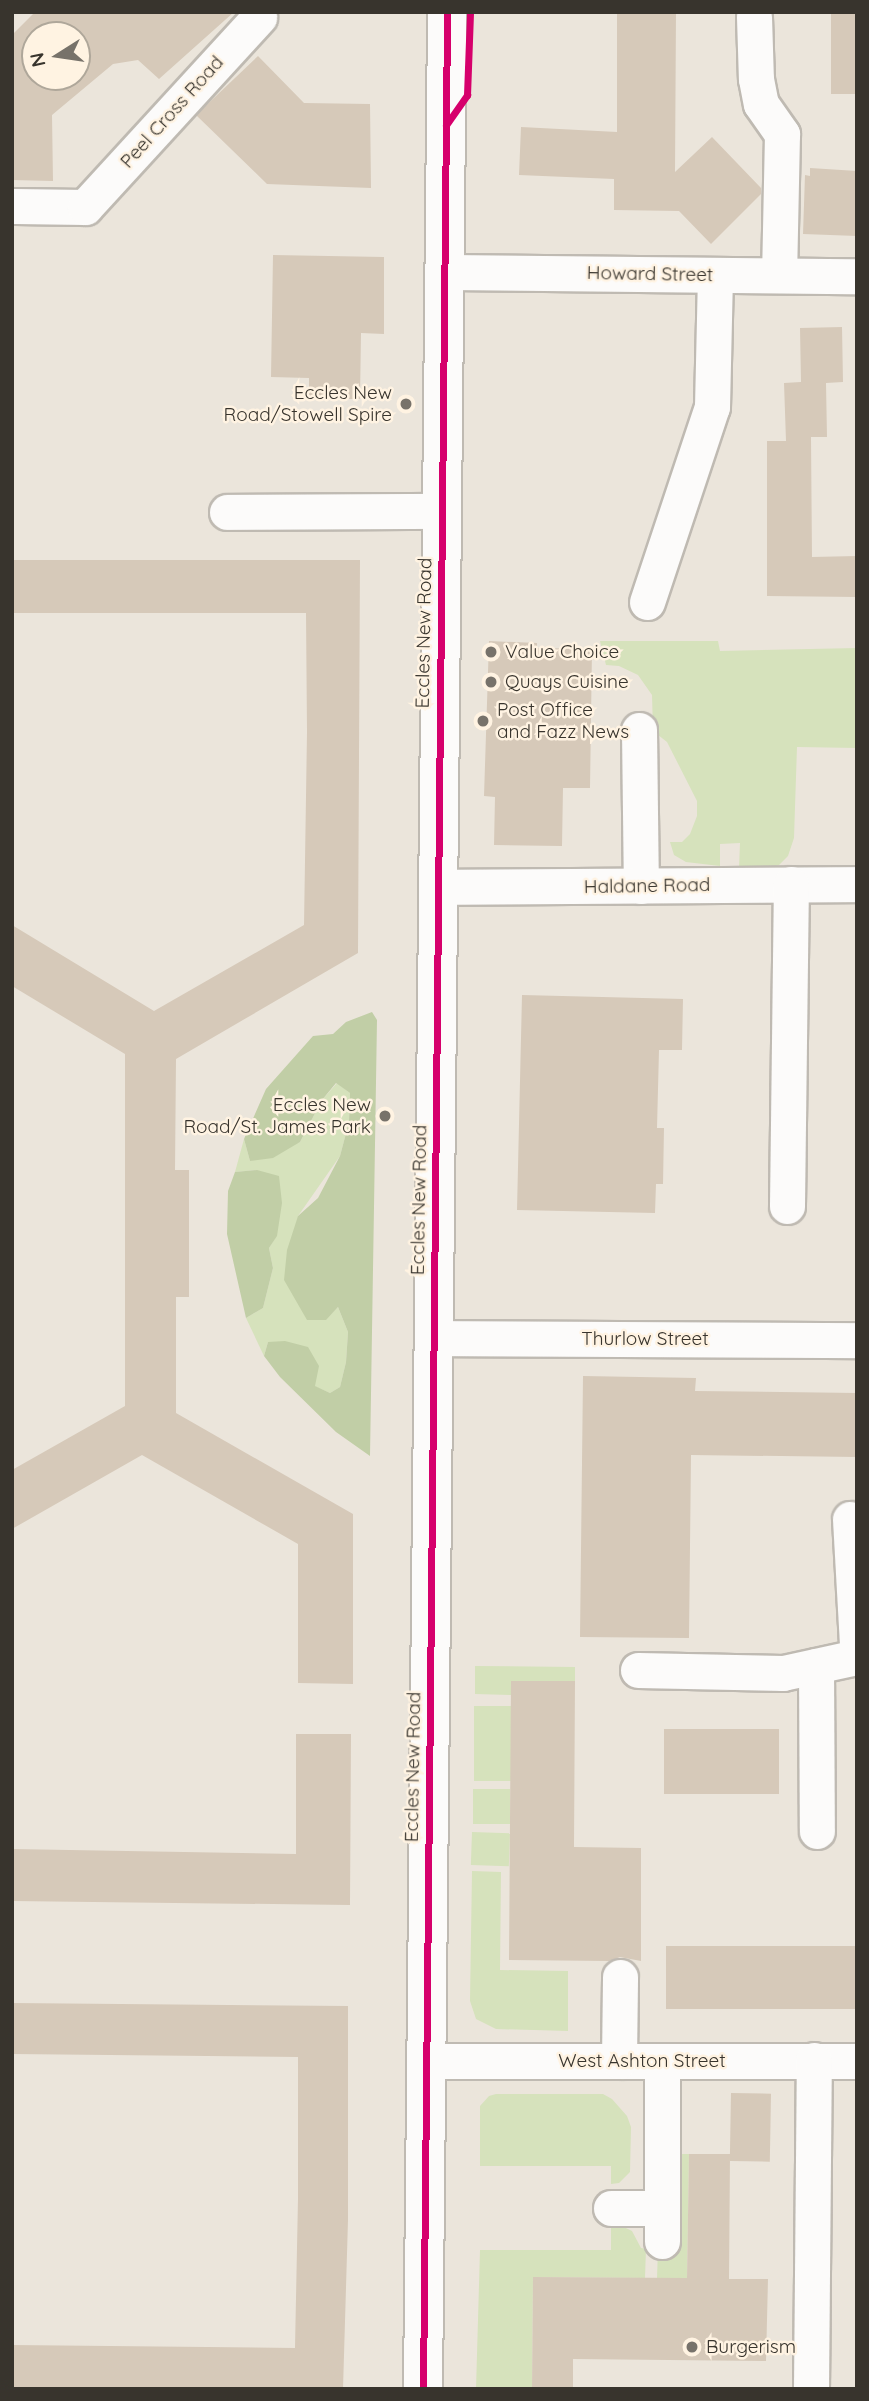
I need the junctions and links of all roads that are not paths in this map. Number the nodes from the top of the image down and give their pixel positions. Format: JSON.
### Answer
{"nodes":[{"id":1,"x":447,"y":12,"type":"edge"},
{"id":2,"x":260,"y":14,"type":"edge"},
{"id":3,"x":754,"y":17,"type":"dead end"},
{"id":4,"x":12,"y":206,"type":"edge"},
{"id":5,"x":443,"y":272,"type":"junction"},
{"id":6,"x":715,"y":275,"type":"junction"},
{"id":7,"x":779,"y":275,"type":"junction"},
{"id":8,"x":857,"y":276,"type":"edge"},
{"id":9,"x":227,"y":512,"type":"dead end"},
{"id":10,"x":441,"y":512,"type":"junction"},
{"id":11,"x":646,"y":602,"type":"dead end"},
{"id":12,"x":639,"y":730,"type":"dead end"},
{"id":13,"x":791,"y":884,"type":"junction"},
{"id":14,"x":857,"y":884,"type":"edge"},
{"id":15,"x":641,"y":886,"type":"junction"},
{"id":16,"x":437,"y":887,"type":"junction"},
{"id":17,"x":787,"y":1206,"type":"dead end"},
{"id":18,"x":433,"y":1338,"type":"junction"},
{"id":19,"x":857,"y":1340,"type":"edge"},
{"id":20,"x":850,"y":1519,"type":"dead end"},
{"id":21,"x":857,"y":1644,"type":"edge"},
{"id":22,"x":857,"y":1657,"type":"edge"},
{"id":23,"x":816,"y":1666,"type":"junction"},
{"id":24,"x":638,"y":1670,"type":"dead end"},
{"id":25,"x":817,"y":1831,"type":"dead end"},
{"id":26,"x":620,"y":1977,"type":"dead end"},
{"id":27,"x":814,"y":2060,"type":"junction"},
{"id":28,"x":426,"y":2061,"type":"junction"},
{"id":29,"x":619,"y":2061,"type":"junction"},
{"id":30,"x":857,"y":2061,"type":"edge"},
{"id":31,"x":662,"y":2062,"type":"junction"},
{"id":32,"x":611,"y":2208,"type":"dead end"},
{"id":33,"x":423,"y":2389,"type":"edge"},
{"id":34,"x":811,"y":2389,"type":"edge"}],
"edges":[{"from":1,"to":5,"type":"main road","name":"Eccles New Road"},
{"from":2,"to":4,"type":"street","name":"Peel Cross Road"},
{"from":3,"to":7,"type":"street"},
{"from":5,"to":6,"type":"street","name":"Howard Street"},
{"from":5,"to":10,"type":"main road","name":"Eccles New Road"},
{"from":6,"to":7,"type":"street","name":"Howard Street"},
{"from":6,"to":11,"type":"street"},
{"from":7,"to":8,"type":"street","name":"Howard Street"},
{"from":9,"to":10,"type":"street"},
{"from":10,"to":16,"type":"main road","name":"Eccles New Road"},
{"from":12,"to":15,"type":"street"},
{"from":13,"to":14,"type":"street","name":"Haldane Road"},
{"from":13,"to":15,"type":"street","name":"Haldane Road"},
{"from":13,"to":17,"type":"street"},
{"from":15,"to":16,"type":"street","name":"Haldane Road"},
{"from":16,"to":18,"type":"main road","name":"Eccles New Road"},
{"from":18,"to":19,"type":"street","name":"Thurlow Street"},
{"from":18,"to":28,"type":"main road","name":"Eccles New Road"},
{"from":20,"to":21,"type":"street"},
{"from":22,"to":23,"type":"street"},
{"from":23,"to":24,"type":"street"},
{"from":23,"to":25,"type":"street"},
{"from":26,"to":29,"type":"street"},
{"from":27,"to":30,"type":"street","name":"West Ashton Street"},
{"from":27,"to":31,"type":"street","name":"West Ashton Street"},
{"from":27,"to":34,"type":"street"},
{"from":28,"to":29,"type":"street","name":"West Ashton Street"},
{"from":28,"to":33,"type":"main road","name":"Eccles New Road"},
{"from":29,"to":31,"type":"street","name":"West Ashton Street"},
{"from":31,"to":32,"type":"street"}]}
